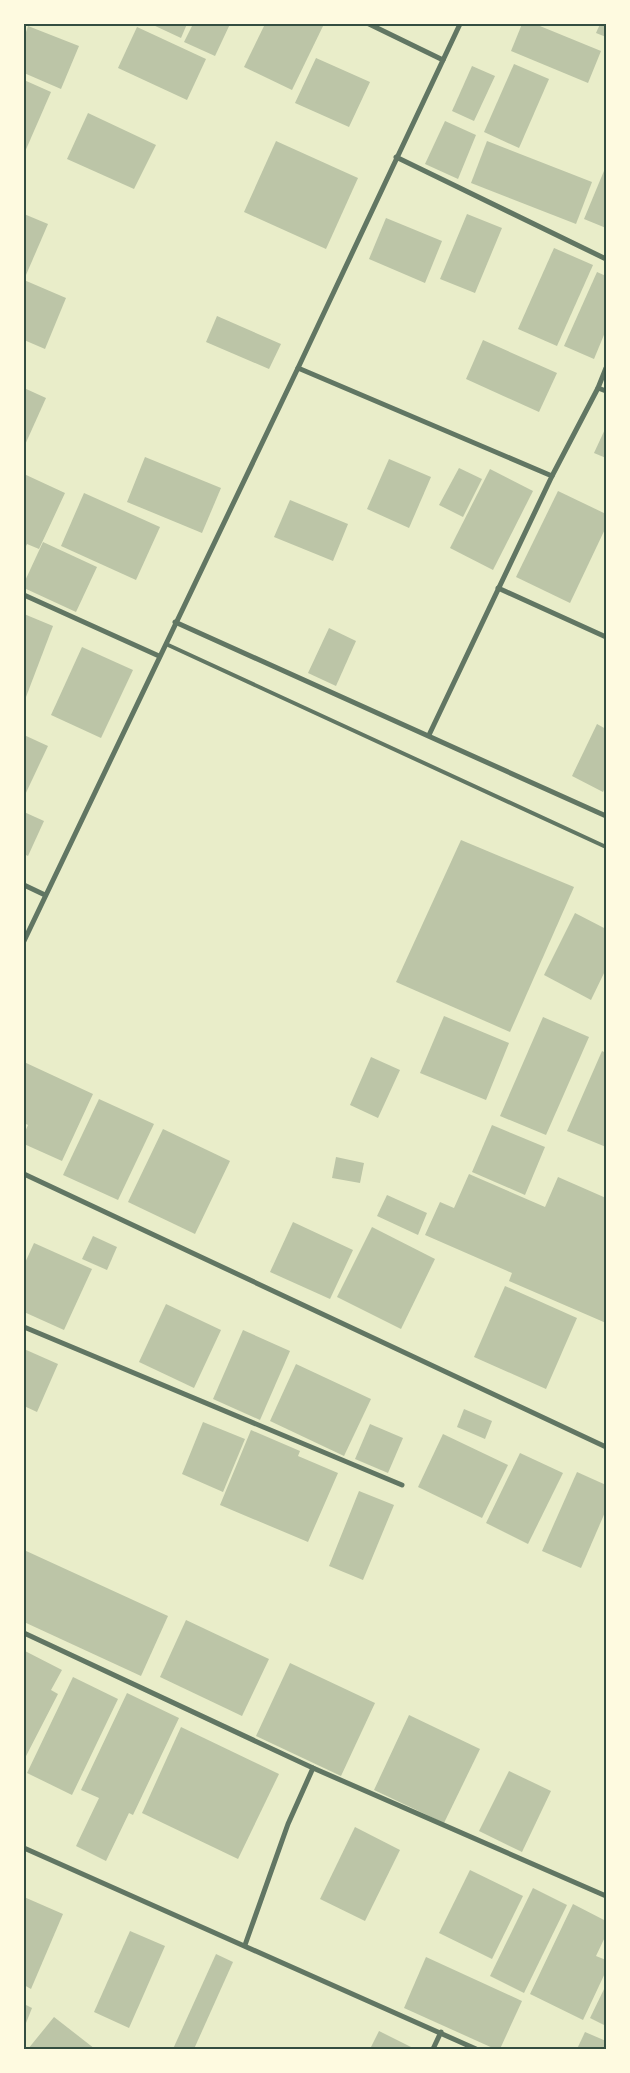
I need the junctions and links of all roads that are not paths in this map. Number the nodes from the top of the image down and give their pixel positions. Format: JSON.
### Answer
{"nodes":[{"id":1,"x":369,"y":24,"type":"edge"},
{"id":2,"x":460,"y":24,"type":"edge"},
{"id":3,"x":443,"y":60,"type":"junction"},
{"id":4,"x":396,"y":157,"type":"junction"},
{"id":5,"x":606,"y":259,"type":"edge"},
{"id":6,"x":298,"y":368,"type":"junction"},
{"id":7,"x":606,"y":368,"type":"edge"},
{"id":8,"x":598,"y":388,"type":"junction"},
{"id":9,"x":606,"y":391,"type":"edge"},
{"id":10,"x":552,"y":476,"type":"junction"},
{"id":11,"x":498,"y":588,"type":"junction"},
{"id":12,"x":24,"y":595,"type":"edge"},
{"id":13,"x":175,"y":622,"type":"junction"},
{"id":14,"x":606,"y":637,"type":"edge"},
{"id":15,"x":165,"y":643,"type":"junction"},
{"id":16,"x":159,"y":656,"type":"junction"},
{"id":17,"x":429,"y":735,"type":"junction"},
{"id":18,"x":606,"y":816,"type":"edge"},
{"id":19,"x":606,"y":847,"type":"edge"},
{"id":20,"x":24,"y":886,"type":"edge"},
{"id":21,"x":45,"y":895,"type":"junction"},
{"id":22,"x":24,"y":940,"type":"edge"},
{"id":23,"x":24,"y":1174,"type":"edge"},
{"id":24,"x":24,"y":1327,"type":"edge"},
{"id":25,"x":606,"y":1447,"type":"edge"},
{"id":26,"x":402,"y":1485,"type":"dead end"},
{"id":27,"x":24,"y":1633,"type":"edge"},
{"id":28,"x":313,"y":1768,"type":"junction"},
{"id":29,"x":24,"y":1848,"type":"edge"},
{"id":30,"x":606,"y":1896,"type":"edge"},
{"id":31,"x":246,"y":1945,"type":"junction"},
{"id":32,"x":441,"y":2032,"type":"junction"},
{"id":33,"x":433,"y":2049,"type":"edge"},
{"id":34,"x":476,"y":2049,"type":"edge"}],
"edges":[{"from":1,"to":3,"type":"street"},
{"from":2,"to":3,"type":"street"},
{"from":3,"to":4,"type":"street"},
{"from":4,"to":5,"type":"street"},
{"from":4,"to":6,"type":"street"},
{"from":6,"to":10,"type":"street"},
{"from":6,"to":13,"type":"street"},
{"from":7,"to":8,"type":"street"},
{"from":8,"to":9,"type":"street"},
{"from":8,"to":10,"type":"street"},
{"from":10,"to":11,"type":"street"},
{"from":11,"to":14,"type":"street"},
{"from":11,"to":17,"type":"street"},
{"from":12,"to":16,"type":"street"},
{"from":13,"to":15,"type":"street"},
{"from":13,"to":17,"type":"street"},
{"from":15,"to":16,"type":"street"},
{"from":15,"to":19,"type":"lane"},
{"from":16,"to":21,"type":"street"},
{"from":17,"to":18,"type":"street"},
{"from":20,"to":21,"type":"street"},
{"from":21,"to":22,"type":"street"},
{"from":23,"to":25,"type":"street"},
{"from":24,"to":26,"type":"street"},
{"from":27,"to":28,"type":"street"},
{"from":28,"to":30,"type":"street"},
{"from":28,"to":31,"type":"street"},
{"from":29,"to":31,"type":"street"},
{"from":31,"to":32,"type":"street"},
{"from":32,"to":33,"type":"street"},
{"from":32,"to":34,"type":"street"}]}
